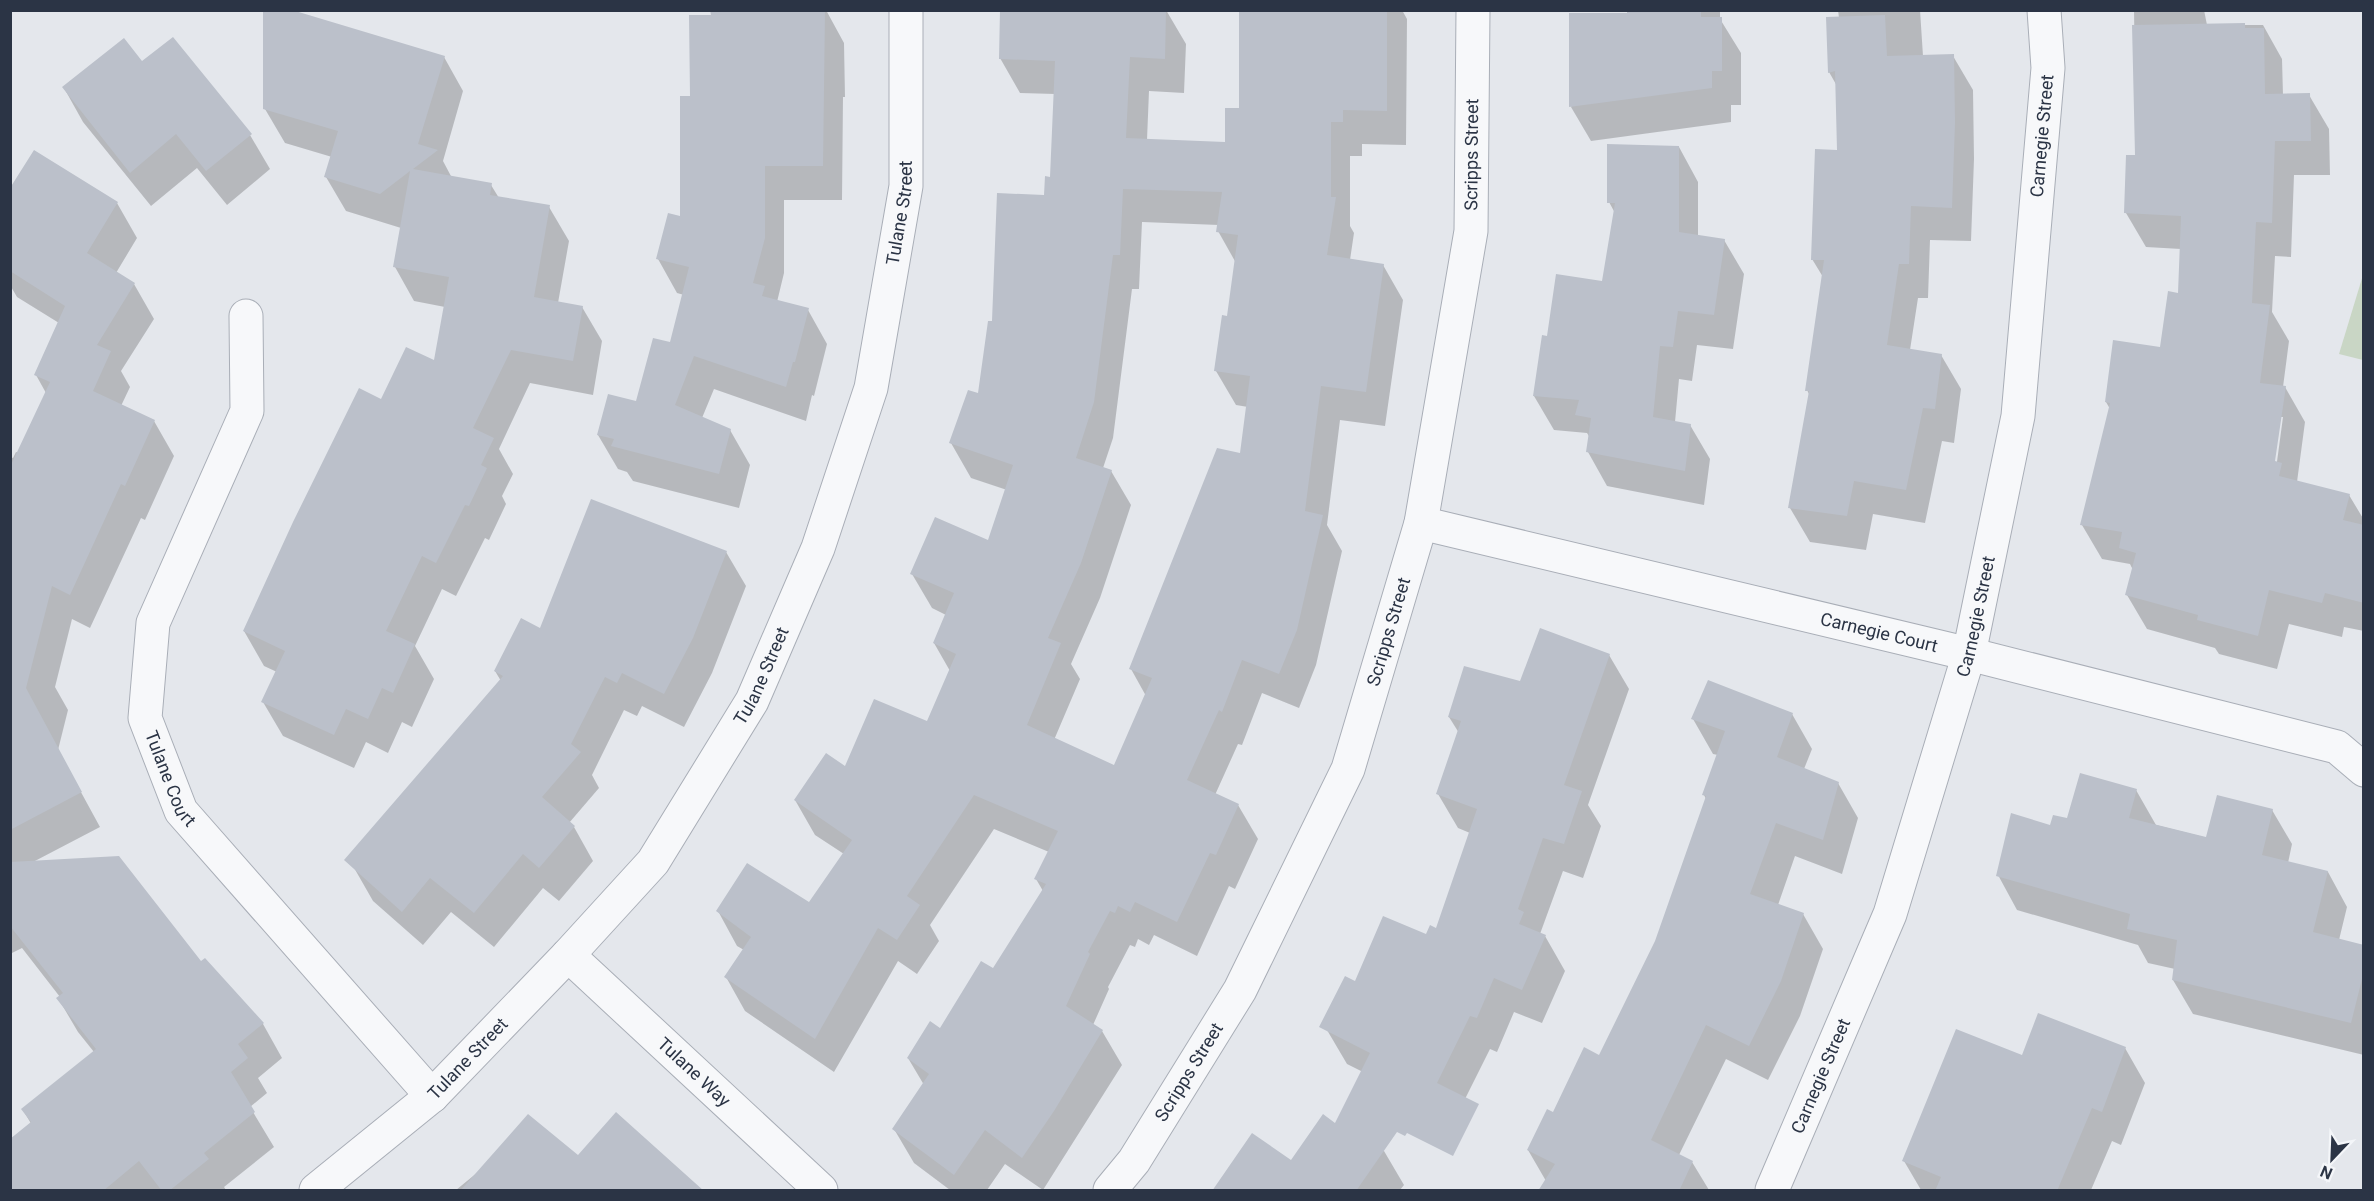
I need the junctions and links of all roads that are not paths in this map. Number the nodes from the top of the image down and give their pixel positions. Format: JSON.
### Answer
{"nodes":[{"id":1,"x":906,"y":10,"type":"edge"},
{"id":2,"x":1473,"y":10,"type":"edge"},
{"id":3,"x":2044,"y":10,"type":"edge"},
{"id":4,"x":246,"y":316,"type":"dead end"},
{"id":5,"x":1421,"y":523,"type":"junction"},
{"id":6,"x":1969,"y":654,"type":"junction"},
{"id":7,"x":2364,"y":770,"type":"edge"},
{"id":8,"x":568,"y":955,"type":"junction"},
{"id":9,"x":432,"y":1096,"type":"junction"},
{"id":10,"x":316,"y":1191,"type":"edge"},
{"id":11,"x":821,"y":1191,"type":"edge"},
{"id":12,"x":1110,"y":1191,"type":"edge"},
{"id":13,"x":1772,"y":1191,"type":"edge"}],
"edges":[{"from":1,"to":8,"type":"street","name":"Tulane Street"},
{"from":2,"to":5,"type":"street","name":"Scripps Street"},
{"from":3,"to":6,"type":"street","name":"Carnegie Street"},
{"from":4,"to":9,"type":"street","name":"Tulane Court"},
{"from":5,"to":6,"type":"street","name":"Carnegie Court"},
{"from":5,"to":12,"type":"street","name":"Scripps Street"},
{"from":6,"to":7,"type":"street","name":"Carnegie Court"},
{"from":6,"to":13,"type":"street","name":"Carnegie Street"},
{"from":8,"to":9,"type":"street","name":"Tulane Street"},
{"from":8,"to":11,"type":"street","name":"Tulane Way"},
{"from":9,"to":10,"type":"street","name":"Tulane Street"}]}
